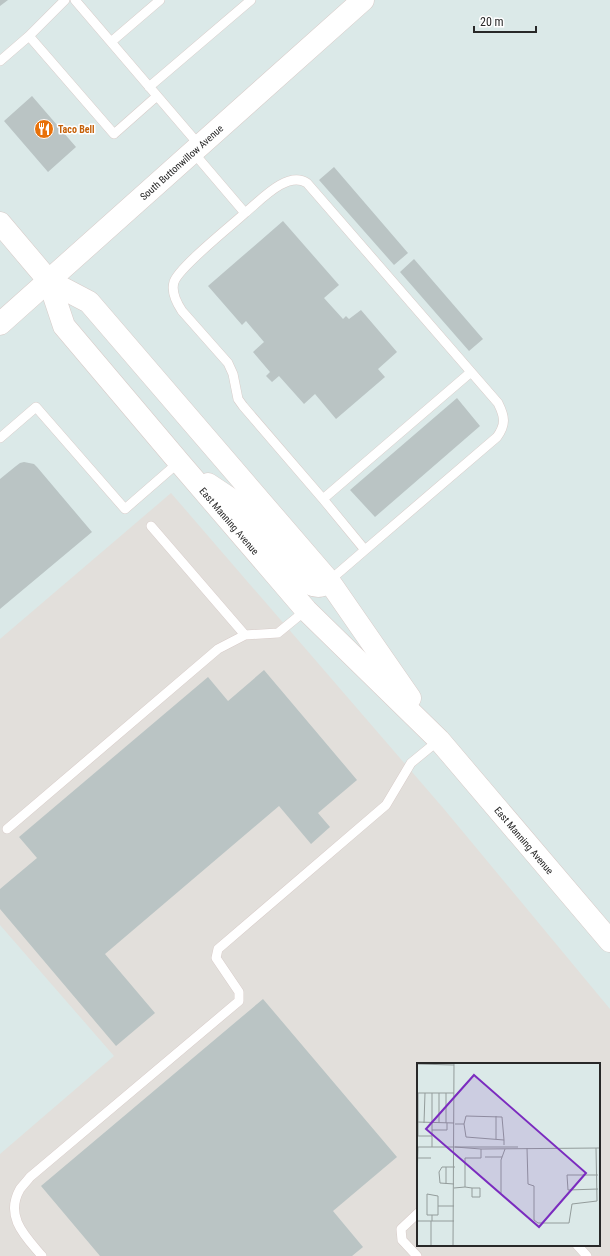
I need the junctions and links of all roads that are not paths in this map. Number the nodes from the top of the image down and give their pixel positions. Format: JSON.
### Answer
{"nodes":[{"id":1,"x":65,"y":0,"type":"edge"},
{"id":2,"x":75,"y":0,"type":"edge"},
{"id":3,"x":160,"y":0,"type":"edge"},
{"id":4,"x":251,"y":0,"type":"edge"},
{"id":5,"x":363,"y":0,"type":"edge"},
{"id":6,"x":29,"y":36,"type":"junction"},
{"id":7,"x":111,"y":42,"type":"junction"},
{"id":8,"x":0,"y":61,"type":"edge"},
{"id":9,"x":149,"y":87,"type":"junction"},
{"id":10,"x":156,"y":96,"type":"junction"},
{"id":11,"x":196,"y":149,"type":"junction"},
{"id":12,"x":245,"y":213,"type":"junction"},
{"id":13,"x":0,"y":223,"type":"edge"},
{"id":14,"x":49,"y":281,"type":"junction"},
{"id":15,"x":0,"y":324,"type":"edge"},
{"id":16,"x":471,"y":372,"type":"junction"},
{"id":17,"x":0,"y":438,"type":"edge"},
{"id":18,"x":184,"y":467,"type":"junction"},
{"id":19,"x":323,"y":499,"type":"junction"},
{"id":20,"x":151,"y":526,"type":"dead end"},
{"id":21,"x":365,"y":550,"type":"junction"},
{"id":22,"x":329,"y":581,"type":"junction"},
{"id":23,"x":306,"y":610,"type":"junction"},
{"id":24,"x":244,"y":635,"type":"junction"},
{"id":25,"x":439,"y":740,"type":"junction"},
{"id":26,"x":7,"y":829,"type":"dead end"},
{"id":27,"x":610,"y":941,"type":"edge"},
{"id":28,"x":417,"y":1214,"type":"edge"},
{"id":29,"x":578,"y":1246,"type":"edge"},
{"id":30,"x":42,"y":1256,"type":"edge"},
{"id":31,"x":417,"y":1256,"type":"edge"},
{"id":32,"x":587,"y":1256,"type":"edge"}],
"edges":[{"from":1,"to":6,"type":"lane"},
{"from":2,"to":7,"type":"lane"},
{"from":3,"to":7,"type":"lane"},
{"from":4,"to":9,"type":"lane"},
{"from":5,"to":11,"type":"main road","name":"South Buttonwillow Avenue"},
{"from":6,"to":8,"type":"lane"},
{"from":6,"to":10,"type":"lane"},
{"from":7,"to":9,"type":"lane"},
{"from":9,"to":10,"type":"lane"},
{"from":10,"to":11,"type":"lane"},
{"from":11,"to":12,"type":"lane"},
{"from":11,"to":14,"type":"main road","name":"South Buttonwillow Avenue"},
{"from":12,"to":16,"type":"lane"},
{"from":12,"to":19,"type":"lane"},
{"from":13,"to":14,"type":"main road","name":"East Manning Avenue"},
{"from":14,"to":15,"type":"main road","name":"South Buttonwillow Avenue"},
{"from":14,"to":18,"type":"main road","name":"East Manning Avenue"},
{"from":14,"to":22,"type":"main road","name":"East Manning Avenue"},
{"from":16,"to":19,"type":"lane"},
{"from":16,"to":21,"type":"lane"},
{"from":17,"to":18,"type":"lane"},
{"from":18,"to":22,"type":"main road"},
{"from":18,"to":23,"type":"main road","name":"East Manning Avenue"},
{"from":19,"to":21,"type":"lane"},
{"from":20,"to":24,"type":"lane"},
{"from":21,"to":22,"type":"lane"},
{"from":22,"to":25,"type":"main road","name":"East Manning Avenue"},
{"from":23,"to":24,"type":"lane"},
{"from":23,"to":25,"type":"main road","name":"East Manning Avenue"},
{"from":24,"to":26,"type":"lane"},
{"from":25,"to":27,"type":"main road","name":"East Manning Avenue"},
{"from":25,"to":30,"type":"lane"},
{"from":28,"to":31,"type":"lane"},
{"from":29,"to":32,"type":"lane"}]}
